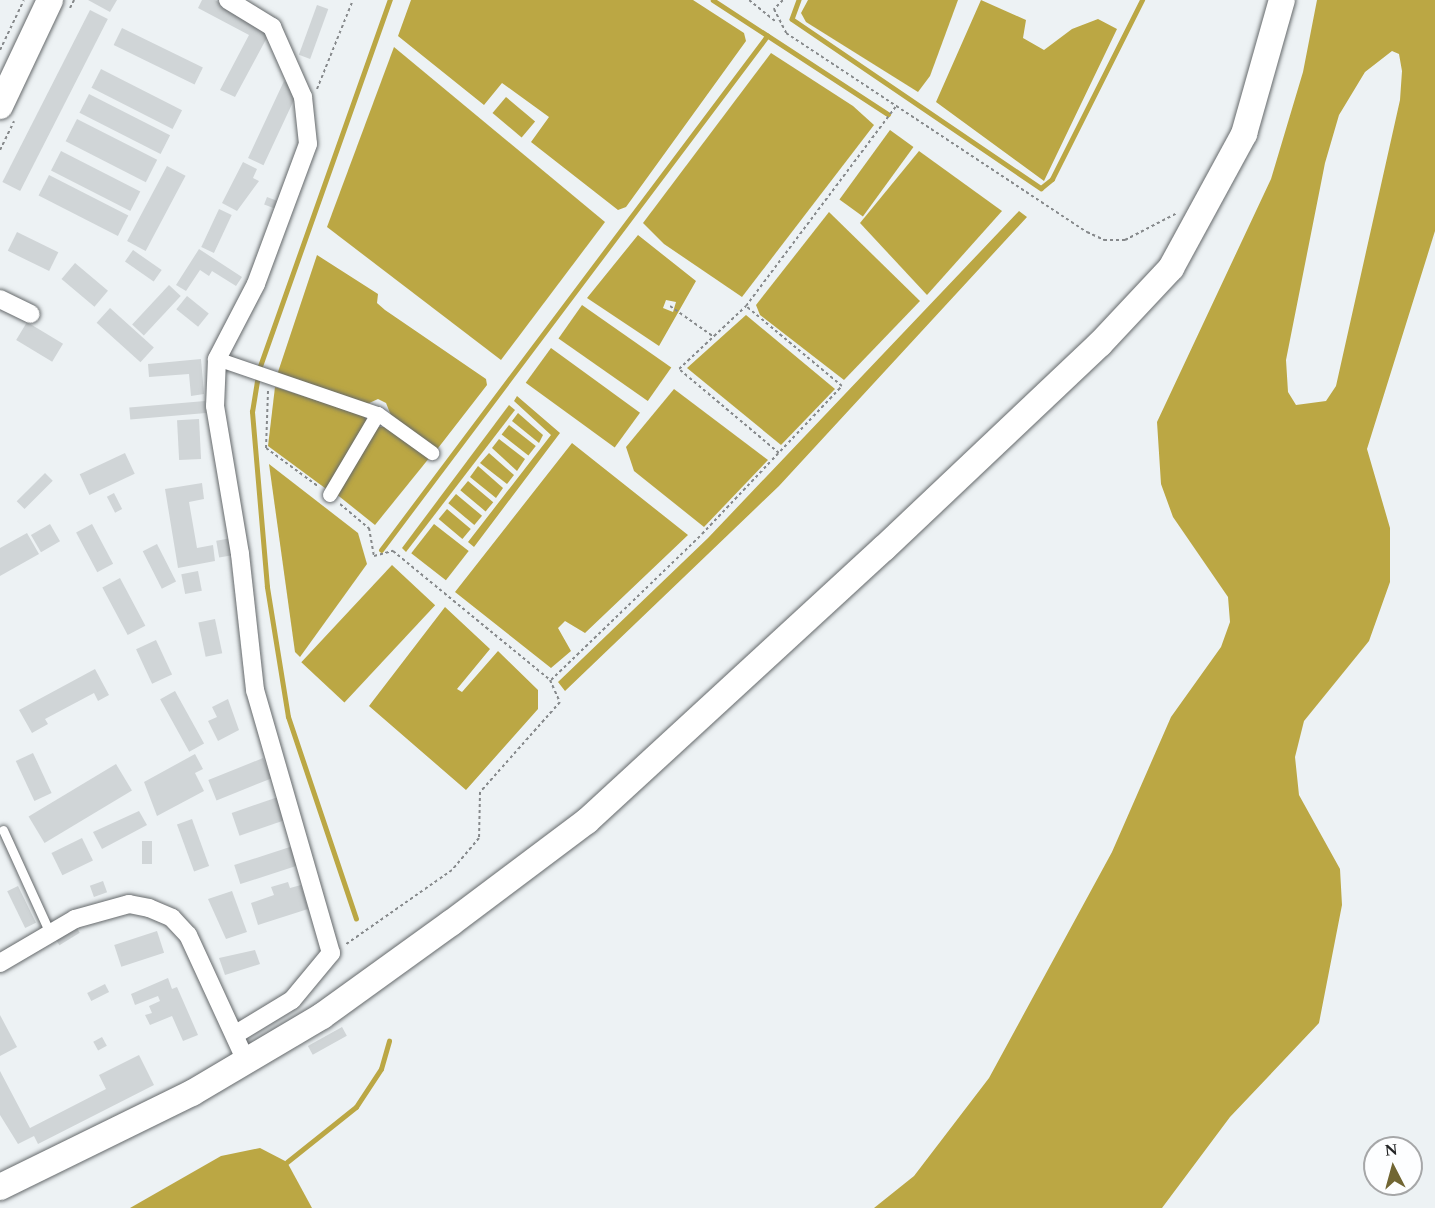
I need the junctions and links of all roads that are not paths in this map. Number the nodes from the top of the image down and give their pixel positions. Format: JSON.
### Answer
{"nodes":[{"id":1,"x":50,"y":0,"type":"edge"},
{"id":2,"x":228,"y":0,"type":"edge"},
{"id":3,"x":1282,"y":0,"type":"edge"},
{"id":4,"x":0,"y":106,"type":"edge"},
{"id":5,"x":0,"y":299,"type":"edge"},
{"id":6,"x":31,"y":314,"type":"dead end"},
{"id":7,"x":217,"y":359,"type":"junction"},
{"id":8,"x":378,"y":414,"type":"junction"},
{"id":9,"x":432,"y":453,"type":"dead end"},
{"id":10,"x":330,"y":495,"type":"road end"},
{"id":11,"x":3,"y":830,"type":"dead end"},
{"id":12,"x":51,"y":933,"type":"junction"},
{"id":13,"x":0,"y":963,"type":"edge"},
{"id":14,"x":236,"y":1034,"type":"junction"},
{"id":15,"x":245,"y":1059,"type":"junction"},
{"id":16,"x":0,"y":1188,"type":"edge"}],
"edges":[{"from":1,"to":4,"type":"main road"},
{"from":2,"to":7,"type":"street"},
{"from":3,"to":15,"type":"main road"},
{"from":5,"to":6,"type":"street"},
{"from":7,"to":8,"type":"street"},
{"from":7,"to":14,"type":"street"},
{"from":8,"to":9,"type":"street"},
{"from":8,"to":10,"type":"street"},
{"from":11,"to":12,"type":"lane"},
{"from":12,"to":13,"type":"street"},
{"from":12,"to":14,"type":"street"},
{"from":14,"to":15,"type":"street"},
{"from":15,"to":16,"type":"main road"}]}
